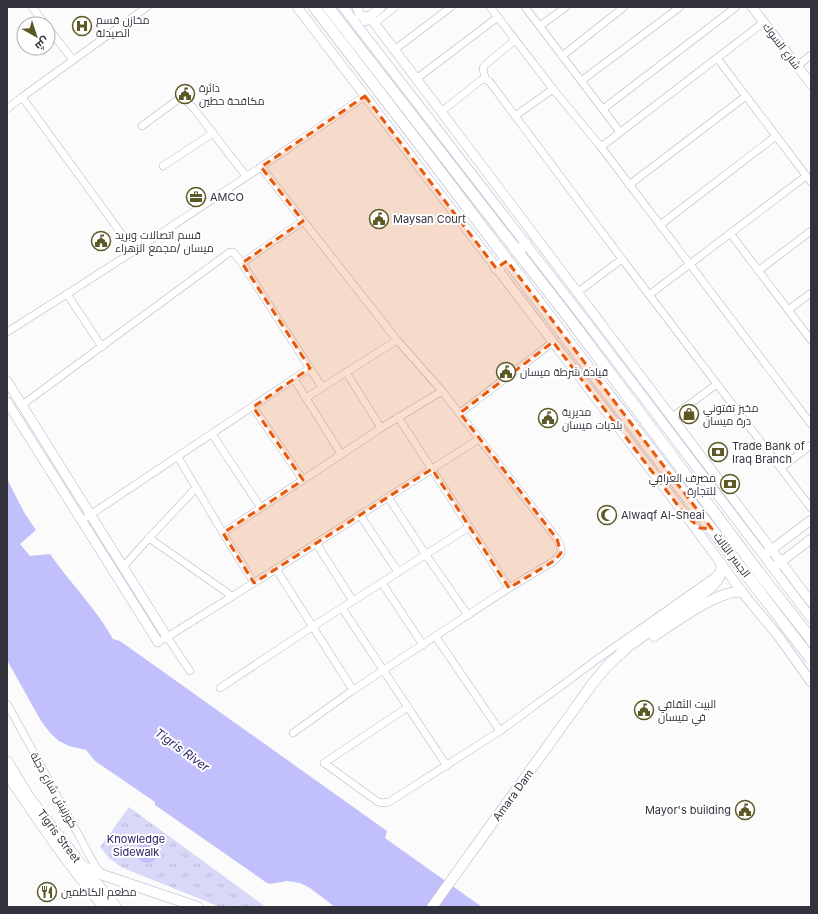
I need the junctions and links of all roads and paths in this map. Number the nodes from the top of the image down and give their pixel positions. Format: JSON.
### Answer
{"nodes":[{"id":1,"x":32,"y":7,"type":"edge"},
{"id":2,"x":147,"y":7,"type":"edge"},
{"id":3,"x":297,"y":7,"type":"edge"},
{"id":4,"x":314,"y":7,"type":"edge"},
{"id":5,"x":328,"y":7,"type":"edge"},
{"id":6,"x":357,"y":7,"type":"edge"},
{"id":7,"x":381,"y":7,"type":"edge"},
{"id":8,"x":395,"y":7,"type":"edge"},
{"id":9,"x":451,"y":7,"type":"edge"},
{"id":10,"x":490,"y":7,"type":"edge"},
{"id":11,"x":525,"y":7,"type":"edge"},
{"id":12,"x":566,"y":7,"type":"edge"},
{"id":13,"x":624,"y":7,"type":"edge"},
{"id":14,"x":680,"y":7,"type":"edge"},
{"id":15,"x":736,"y":7,"type":"edge"},
{"id":16,"x":752,"y":7,"type":"edge"},
{"id":17,"x":346,"y":10,"type":"edge"},
{"id":18,"x":39,"y":16,"type":"edge"},
{"id":19,"x":498,"y":17,"type":"junction"},
{"id":20,"x":372,"y":20,"type":"junction"},
{"id":21,"x":764,"y":22,"type":"junction"},
{"id":22,"x":540,"y":26,"type":"junction"},
{"id":23,"x":362,"y":31,"type":"junction"},
{"id":24,"x":56,"y":38,"type":"edge"},
{"id":25,"x":515,"y":40,"type":"junction"},
{"id":26,"x":394,"y":50,"type":"junction"},
{"id":27,"x":811,"y":55,"type":"edge"},
{"id":28,"x":562,"y":56,"type":"junction"},
{"id":29,"x":717,"y":58,"type":"junction"},
{"id":30,"x":73,"y":60,"type":"junction"},
{"id":31,"x":797,"y":66,"type":"junction"},
{"id":32,"x":416,"y":79,"type":"junction"},
{"id":33,"x":485,"y":79,"type":"junction"},
{"id":34,"x":581,"y":81,"type":"junction"},
{"id":35,"x":811,"y":84,"type":"edge"},
{"id":36,"x":553,"y":89,"type":"junction"},
{"id":37,"x":365,"y":96,"type":"junction"},
{"id":38,"x":746,"y":96,"type":"junction"},
{"id":39,"x":22,"y":97,"type":"junction"},
{"id":40,"x":7,"y":109,"type":"edge"},
{"id":41,"x":603,"y":109,"type":"junction"},
{"id":42,"x":441,"y":112,"type":"junction"},
{"id":43,"x":515,"y":116,"type":"junction"},
{"id":44,"x":142,"y":126,"type":"dead end"},
{"id":45,"x":620,"y":132,"type":"junction"},
{"id":46,"x":213,"y":133,"type":"junction"},
{"id":47,"x":776,"y":136,"type":"junction"},
{"id":48,"x":601,"y":147,"type":"junction"},
{"id":49,"x":163,"y":166,"type":"dead end"},
{"id":50,"x":261,"y":167,"type":"junction"},
{"id":51,"x":246,"y":176,"type":"junction"},
{"id":52,"x":806,"y":176,"type":"junction"},
{"id":53,"x":811,"y":182,"type":"edge"},
{"id":54,"x":630,"y":185,"type":"junction"},
{"id":55,"x":303,"y":221,"type":"junction"},
{"id":56,"x":660,"y":225,"type":"junction"},
{"id":57,"x":811,"y":231,"type":"edge"},
{"id":58,"x":730,"y":233,"type":"junction"},
{"id":59,"x":526,"y":244,"type":"junction"},
{"id":60,"x":134,"y":251,"type":"junction"},
{"id":61,"x":517,"y":252,"type":"junction"},
{"id":62,"x":622,"y":259,"type":"junction"},
{"id":63,"x":507,"y":261,"type":"junction"},
{"id":64,"x":242,"y":263,"type":"junction"},
{"id":65,"x":690,"y":265,"type":"junction"},
{"id":66,"x":496,"y":268,"type":"junction"},
{"id":67,"x":758,"y":271,"type":"junction"},
{"id":68,"x":578,"y":292,"type":"junction"},
{"id":69,"x":811,"y":293,"type":"edge"},
{"id":70,"x":67,"y":294,"type":"junction"},
{"id":71,"x":649,"y":295,"type":"junction"},
{"id":72,"x":788,"y":310,"type":"junction"},
{"id":73,"x":596,"y":316,"type":"junction"},
{"id":74,"x":587,"y":324,"type":"junction"},
{"id":75,"x":7,"y":332,"type":"edge"},
{"id":76,"x":397,"y":340,"type":"junction"},
{"id":77,"x":811,"y":340,"type":"edge"},
{"id":78,"x":553,"y":342,"type":"junction"},
{"id":79,"x":102,"y":347,"type":"junction"},
{"id":80,"x":310,"y":368,"type":"junction"},
{"id":81,"x":346,"y":372,"type":"junction"},
{"id":82,"x":294,"y":379,"type":"junction"},
{"id":83,"x":7,"y":381,"type":"edge"},
{"id":84,"x":716,"y":384,"type":"junction"},
{"id":85,"x":322,"y":387,"type":"junction"},
{"id":86,"x":442,"y":391,"type":"junction"},
{"id":87,"x":306,"y":398,"type":"junction"},
{"id":88,"x":7,"y":402,"type":"edge"},
{"id":89,"x":22,"y":405,"type":"junction"},
{"id":90,"x":253,"y":407,"type":"junction"},
{"id":91,"x":460,"y":413,"type":"junction"},
{"id":92,"x":398,"y":417,"type":"junction"},
{"id":93,"x":672,"y":417,"type":"junction"},
{"id":94,"x":811,"y":424,"type":"edge"},
{"id":95,"x":381,"y":428,"type":"junction"},
{"id":96,"x":212,"y":434,"type":"junction"},
{"id":97,"x":479,"y":439,"type":"junction"},
{"id":98,"x":811,"y":446,"type":"edge"},
{"id":99,"x":341,"y":454,"type":"junction"},
{"id":100,"x":178,"y":457,"type":"junction"},
{"id":101,"x":780,"y":468,"type":"junction"},
{"id":102,"x":432,"y":469,"type":"junction"},
{"id":103,"x":303,"y":480,"type":"junction"},
{"id":104,"x":196,"y":488,"type":"junction"},
{"id":105,"x":715,"y":492,"type":"junction"},
{"id":106,"x":388,"y":497,"type":"junction"},
{"id":107,"x":262,"y":508,"type":"junction"},
{"id":108,"x":811,"y":508,"type":"edge"},
{"id":109,"x":91,"y":515,"type":"junction"},
{"id":110,"x":360,"y":515,"type":"junction"},
{"id":111,"x":686,"y":516,"type":"junction"},
{"id":112,"x":811,"y":520,"type":"edge"},
{"id":113,"x":82,"y":521,"type":"junction"},
{"id":114,"x":469,"y":527,"type":"junction"},
{"id":115,"x":222,"y":533,"type":"junction"},
{"id":116,"x":149,"y":538,"type":"junction"},
{"id":117,"x":750,"y":539,"type":"junction"},
{"id":118,"x":811,"y":539,"type":"edge"},
{"id":119,"x":316,"y":543,"type":"junction"},
{"id":120,"x":772,"y":550,"type":"junction"},
{"id":121,"x":761,"y":552,"type":"junction"},
{"id":122,"x":426,"y":555,"type":"junction"},
{"id":123,"x":780,"y":562,"type":"junction"},
{"id":124,"x":721,"y":563,"type":"junction"},
{"id":125,"x":124,"y":566,"type":"junction"},
{"id":126,"x":276,"y":569,"type":"junction"},
{"id":127,"x":776,"y":571,"type":"junction"},
{"id":128,"x":398,"y":572,"type":"junction"},
{"id":129,"x":254,"y":583,"type":"junction"},
{"id":130,"x":382,"y":583,"type":"junction"},
{"id":131,"x":509,"y":588,"type":"junction"},
{"id":132,"x":742,"y":592,"type":"junction"},
{"id":133,"x":232,"y":596,"type":"junction"},
{"id":134,"x":353,"y":601,"type":"junction"},
{"id":135,"x":750,"y":601,"type":"junction"},
{"id":136,"x":811,"y":602,"type":"edge"},
{"id":137,"x":342,"y":608,"type":"junction"},
{"id":138,"x":468,"y":615,"type":"junction"},
{"id":139,"x":810,"y":617,"type":"edge"},
{"id":140,"x":312,"y":627,"type":"junction"},
{"id":141,"x":167,"y":636,"type":"junction"},
{"id":142,"x":436,"y":636,"type":"junction"},
{"id":143,"x":778,"y":637,"type":"junction"},
{"id":144,"x":811,"y":639,"type":"edge"},
{"id":145,"x":158,"y":642,"type":"joint"},
{"id":146,"x":423,"y":645,"type":"junction"},
{"id":147,"x":811,"y":658,"type":"edge"},
{"id":148,"x":384,"y":670,"type":"junction"},
{"id":149,"x":190,"y":671,"type":"dead end"},
{"id":150,"x":804,"y":674,"type":"junction"},
{"id":151,"x":811,"y":682,"type":"edge"},
{"id":152,"x":594,"y":685,"type":"junction"},
{"id":153,"x":220,"y":688,"type":"dead end"},
{"id":154,"x":811,"y":689,"type":"edge"},
{"id":155,"x":353,"y":690,"type":"junction"},
{"id":156,"x":7,"y":704,"type":"edge"},
{"id":157,"x":408,"y":707,"type":"junction"},
{"id":158,"x":500,"y":731,"type":"junction"},
{"id":159,"x":293,"y":733,"type":"dead end"},
{"id":160,"x":7,"y":761,"type":"edge"},
{"id":161,"x":447,"y":766,"type":"junction"},
{"id":162,"x":7,"y":774,"type":"edge"},
{"id":163,"x":81,"y":864,"type":"junction"},
{"id":164,"x":103,"y":875,"type":"junction"},
{"id":165,"x":104,"y":907,"type":"edge"},
{"id":166,"x":116,"y":907,"type":"edge"},
{"id":167,"x":198,"y":907,"type":"edge"},
{"id":168,"x":432,"y":907,"type":"edge"},
{"id":169,"x":436,"y":907,"type":"edge"}],
"edges":[{"from":1,"to":18,"type":"street"},
{"from":2,"to":30,"type":"street"},
{"from":3,"to":37,"type":"street"},
{"from":4,"to":63,"type":"main road","name":"الجسر الثالث"},
{"from":5,"to":61,"type":"main road","name":"الجسر الثالث"},
{"from":6,"to":17,"type":"street"},
{"from":6,"to":20,"type":"street"},
{"from":7,"to":20,"type":"street"},
{"from":8,"to":20,"type":"street"},
{"from":9,"to":26,"type":"street"},
{"from":10,"to":19,"type":"street"},
{"from":11,"to":22,"type":"street"},
{"from":12,"to":22,"type":"street"},
{"from":13,"to":28,"type":"street"},
{"from":14,"to":34,"type":"street"},
{"from":15,"to":41,"type":"street"},
{"from":16,"to":21,"type":"street","name":"شارع السوك"},
{"from":17,"to":23,"type":"street"},
{"from":19,"to":25,"type":"street"},
{"from":19,"to":32,"type":"street"},
{"from":20,"to":23,"type":"street"},
{"from":20,"to":26,"type":"street"},
{"from":21,"to":29,"type":"street"},
{"from":21,"to":31,"type":"street","name":"شارع السوك"},
{"from":22,"to":28,"type":"street"},
{"from":23,"to":59,"type":"street"},
{"from":24,"to":30,"type":"street"},
{"from":25,"to":33,"type":"street"},
{"from":25,"to":36,"type":"street"},
{"from":26,"to":32,"type":"street"},
{"from":27,"to":31,"type":"street"},
{"from":28,"to":34,"type":"street"},
{"from":29,"to":38,"type":"street"},
{"from":29,"to":45,"type":"street"},
{"from":30,"to":39,"type":"street"},
{"from":31,"to":35,"type":"street","name":"شارع السوك"},
{"from":32,"to":42,"type":"street"},
{"from":33,"to":42,"type":"street"},
{"from":33,"to":43,"type":"street"},
{"from":34,"to":41,"type":"street"},
{"from":36,"to":43,"type":"street"},
{"from":36,"to":48,"type":"street"},
{"from":37,"to":50,"type":"street"},
{"from":37,"to":66,"type":"street"},
{"from":38,"to":47,"type":"street"},
{"from":38,"to":54,"type":"street"},
{"from":39,"to":40,"type":"street"},
{"from":39,"to":60,"type":"street"},
{"from":41,"to":45,"type":"street"},
{"from":42,"to":68,"type":"street"},
{"from":43,"to":62,"type":"street"},
{"from":44,"to":46,"type":"street"},
{"from":45,"to":48,"type":"street"},
{"from":46,"to":49,"type":"street"},
{"from":46,"to":51,"type":"street"},
{"from":47,"to":52,"type":"street"},
{"from":47,"to":56,"type":"street"},
{"from":48,"to":54,"type":"street"},
{"from":50,"to":51,"type":"street"},
{"from":50,"to":55,"type":"street"},
{"from":51,"to":60,"type":"street"},
{"from":52,"to":53,"type":"street"},
{"from":52,"to":58,"type":"street"},
{"from":54,"to":56,"type":"street"},
{"from":55,"to":64,"type":"street"},
{"from":55,"to":76,"type":"street"},
{"from":56,"to":65,"type":"street"},
{"from":57,"to":67,"type":"street"},
{"from":58,"to":65,"type":"street"},
{"from":58,"to":67,"type":"street"},
{"from":59,"to":61,"type":"main road"},
{"from":59,"to":74,"type":"street"},
{"from":60,"to":70,"type":"street"},
{"from":61,"to":144,"type":"main road","name":"الجسر الثالث","bridge":true},
{"from":62,"to":68,"type":"street"},
{"from":62,"to":71,"type":"street"},
{"from":63,"to":66,"type":"main road"},
{"from":63,"to":147,"type":"main road","name":"الجسر الثالث","bridge":true},
{"from":64,"to":79,"type":"street"},
{"from":64,"to":80,"type":"street"},
{"from":65,"to":71,"type":"street"},
{"from":65,"to":94,"type":"street"},
{"from":66,"to":78,"type":"street"},
{"from":67,"to":72,"type":"street"},
{"from":68,"to":73,"type":"street"},
{"from":69,"to":72,"type":"street"},
{"from":70,"to":75,"type":"street"},
{"from":70,"to":79,"type":"street"},
{"from":71,"to":84,"type":"street"},
{"from":72,"to":77,"type":"street"},
{"from":73,"to":74,"type":"street"},
{"from":73,"to":93,"type":"street"},
{"from":74,"to":105,"type":"street"},
{"from":76,"to":81,"type":"street"},
{"from":76,"to":86,"type":"street"},
{"from":78,"to":91,"type":"street"},
{"from":78,"to":111,"type":"street"},
{"from":79,"to":89,"type":"street"},
{"from":80,"to":82,"type":"street"},
{"from":80,"to":85,"type":"street"},
{"from":81,"to":85,"type":"street"},
{"from":81,"to":95,"type":"street"},
{"from":82,"to":87,"type":"street"},
{"from":82,"to":90,"type":"street"},
{"from":83,"to":89,"type":"street"},
{"from":84,"to":93,"type":"street"},
{"from":84,"to":101,"type":"street"},
{"from":85,"to":87,"type":"street"},
{"from":86,"to":91,"type":"street"},
{"from":86,"to":92,"type":"street"},
{"from":87,"to":99,"type":"street"},
{"from":88,"to":113,"type":"street"},
{"from":89,"to":109,"type":"street"},
{"from":90,"to":96,"type":"street"},
{"from":90,"to":103,"type":"street"},
{"from":91,"to":97,"type":"street"},
{"from":92,"to":95,"type":"street"},
{"from":92,"to":102,"type":"street"},
{"from":93,"to":120,"type":"street"},
{"from":95,"to":99,"type":"street"},
{"from":96,"to":100,"type":"street"},
{"from":96,"to":107,"type":"street"},
{"from":97,"to":102,"type":"street"},
{"from":97,"to":131,"type":"street"},
{"from":98,"to":101,"type":"street"},
{"from":99,"to":103,"type":"street"},
{"from":100,"to":104,"type":"street"},
{"from":100,"to":109,"type":"street"},
{"from":101,"to":108,"type":"street"},
{"from":102,"to":106,"type":"street"},
{"from":102,"to":114,"type":"street"},
{"from":103,"to":107,"type":"street"},
{"from":104,"to":115,"type":"street"},
{"from":104,"to":116,"type":"street"},
{"from":105,"to":111,"type":"street"},
{"from":105,"to":117,"type":"street"},
{"from":106,"to":110,"type":"street"},
{"from":106,"to":122,"type":"street"},
{"from":107,"to":115,"type":"street"},
{"from":109,"to":113,"type":"street"},
{"from":109,"to":125,"type":"street"},
{"from":110,"to":119,"type":"street"},
{"from":110,"to":128,"type":"street"},
{"from":111,"to":124,"type":"street"},
{"from":112,"to":120,"type":"street"},
{"from":113,"to":145,"type":"street"},
{"from":114,"to":122,"type":"street"},
{"from":114,"to":131,"type":"street"},
{"from":115,"to":129,"type":"street"},
{"from":116,"to":125,"type":"street"},
{"from":116,"to":133,"type":"street"},
{"from":117,"to":121,"type":"street"},
{"from":117,"to":124,"type":"street"},
{"from":118,"to":123,"type":"street"},
{"from":119,"to":126,"type":"street"},
{"from":119,"to":134,"type":"street"},
{"from":120,"to":121,"type":"street"},
{"from":120,"to":123,"type":"street"},
{"from":121,"to":127,"type":"street"},
{"from":122,"to":128,"type":"street"},
{"from":122,"to":138,"type":"street"},
{"from":123,"to":127,"type":"street"},
{"from":123,"to":136,"type":"street"},
{"from":124,"to":132,"type":"street"},
{"from":124,"to":152,"type":"main road"},
{"from":124,"to":158,"type":"street"},
{"from":125,"to":141,"type":"street"},
{"from":126,"to":129,"type":"street"},
{"from":126,"to":140,"type":"street"},
{"from":127,"to":135,"type":"street"},
{"from":127,"to":139,"type":"street"},
{"from":128,"to":130,"type":"street"},
{"from":129,"to":133,"type":"street"},
{"from":130,"to":134,"type":"street"},
{"from":130,"to":146,"type":"street"},
{"from":131,"to":138,"type":"street"},
{"from":132,"to":135,"type":"street"},
{"from":132,"to":152,"type":"main road"},
{"from":133,"to":141,"type":"street"},
{"from":134,"to":137,"type":"street"},
{"from":135,"to":143,"type":"street"},
{"from":137,"to":140,"type":"street"},
{"from":137,"to":148,"type":"street"},
{"from":138,"to":142,"type":"street"},
{"from":139,"to":143,"type":"street"},
{"from":140,"to":153,"type":"street"},
{"from":140,"to":155,"type":"street"},
{"from":141,"to":145,"type":"street"},
{"from":141,"to":149,"type":"street"},
{"from":142,"to":146,"type":"street"},
{"from":142,"to":158,"type":"street"},
{"from":143,"to":150,"type":"street"},
{"from":146,"to":148,"type":"street"},
{"from":148,"to":155,"type":"street"},
{"from":148,"to":157,"type":"street"},
{"from":150,"to":151,"type":"street"},
{"from":150,"to":154,"type":"street"},
{"from":152,"to":168,"type":"main road","name":"Amara Dam"},
{"from":152,"to":169,"type":"main road"},
{"from":155,"to":159,"type":"street"},
{"from":156,"to":164,"type":"street","name":"كورنيش شارع دجلة"},
{"from":157,"to":161,"type":"street"},
{"from":157,"to":161,"type":"street"},
{"from":158,"to":161,"type":"street"},
{"from":160,"to":163,"type":"main road","name":"Tigris Street"},
{"from":162,"to":165,"type":"main road","name":"Tigris Street"},
{"from":163,"to":164,"type":"main road"},
{"from":163,"to":166,"type":"main road","name":"Tigris Street"},
{"from":164,"to":167,"type":"main road"}]}
